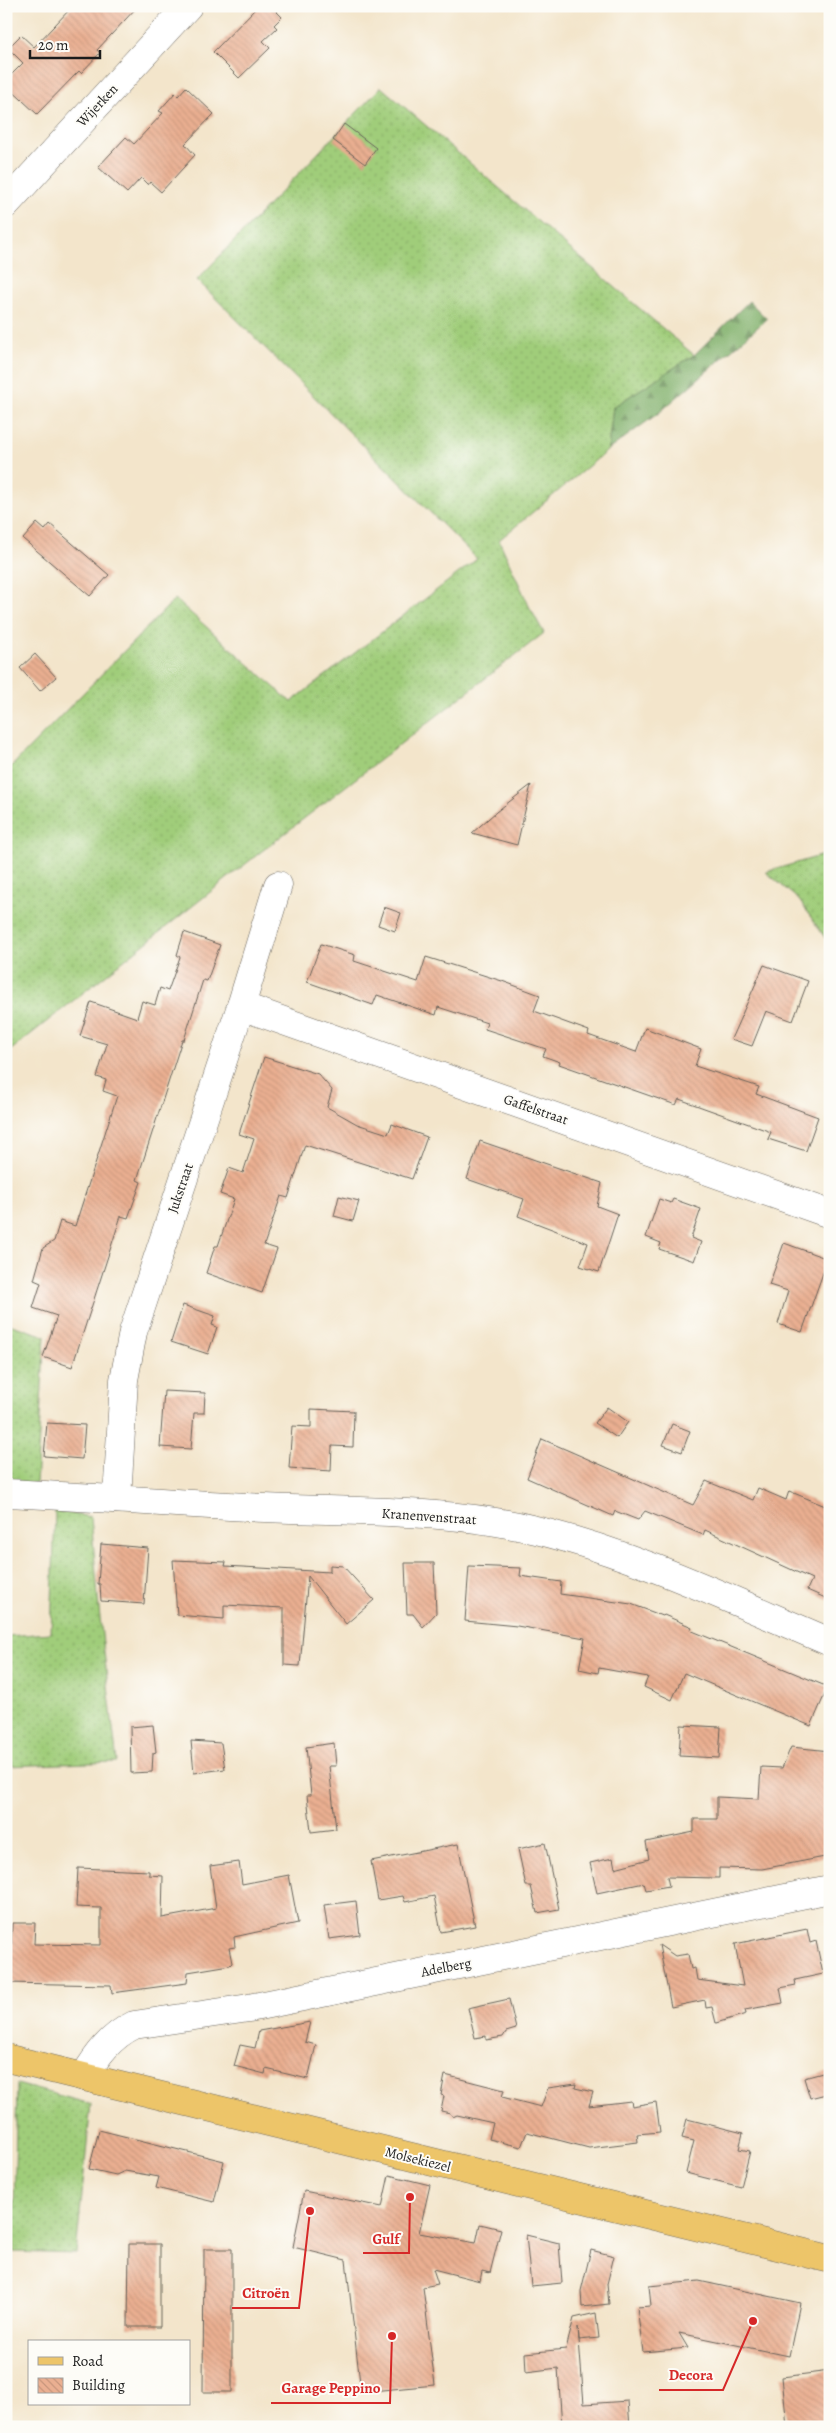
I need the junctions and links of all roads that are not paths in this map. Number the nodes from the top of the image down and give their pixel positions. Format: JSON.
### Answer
{"nodes":[{"id":1,"x":188,"y":6,"type":"edge"},
{"id":2,"x":6,"y":204,"type":"edge"},
{"id":3,"x":278,"y":885,"type":"dead end"},
{"id":4,"x":241,"y":1006,"type":"junction"},
{"id":5,"x":830,"y":1214,"type":"edge"},
{"id":6,"x":6,"y":1493,"type":"edge"},
{"id":7,"x":116,"y":1499,"type":"junction"},
{"id":8,"x":830,"y":1642,"type":"edge"},
{"id":9,"x":830,"y":1889,"type":"edge"},
{"id":10,"x":6,"y":2058,"type":"edge"},
{"id":11,"x":84,"y":2077,"type":"junction"},
{"id":12,"x":830,"y":2259,"type":"edge"}],
"edges":[{"from":1,"to":2,"type":"street","name":"Wijerken"},
{"from":3,"to":4,"type":"street","name":"Jukstraat"},
{"from":4,"to":5,"type":"street","name":"Gaffelstraat"},
{"from":4,"to":7,"type":"street","name":"Jukstraat"},
{"from":6,"to":7,"type":"street","name":"Kranenvenstraat"},
{"from":7,"to":8,"type":"street","name":"Kranenvenstraat"},
{"from":9,"to":11,"type":"street","name":"Adelberg"},
{"from":10,"to":11,"type":"main road","name":"Molsekiezel"},
{"from":11,"to":12,"type":"main road","name":"Molsekiezel"}]}
